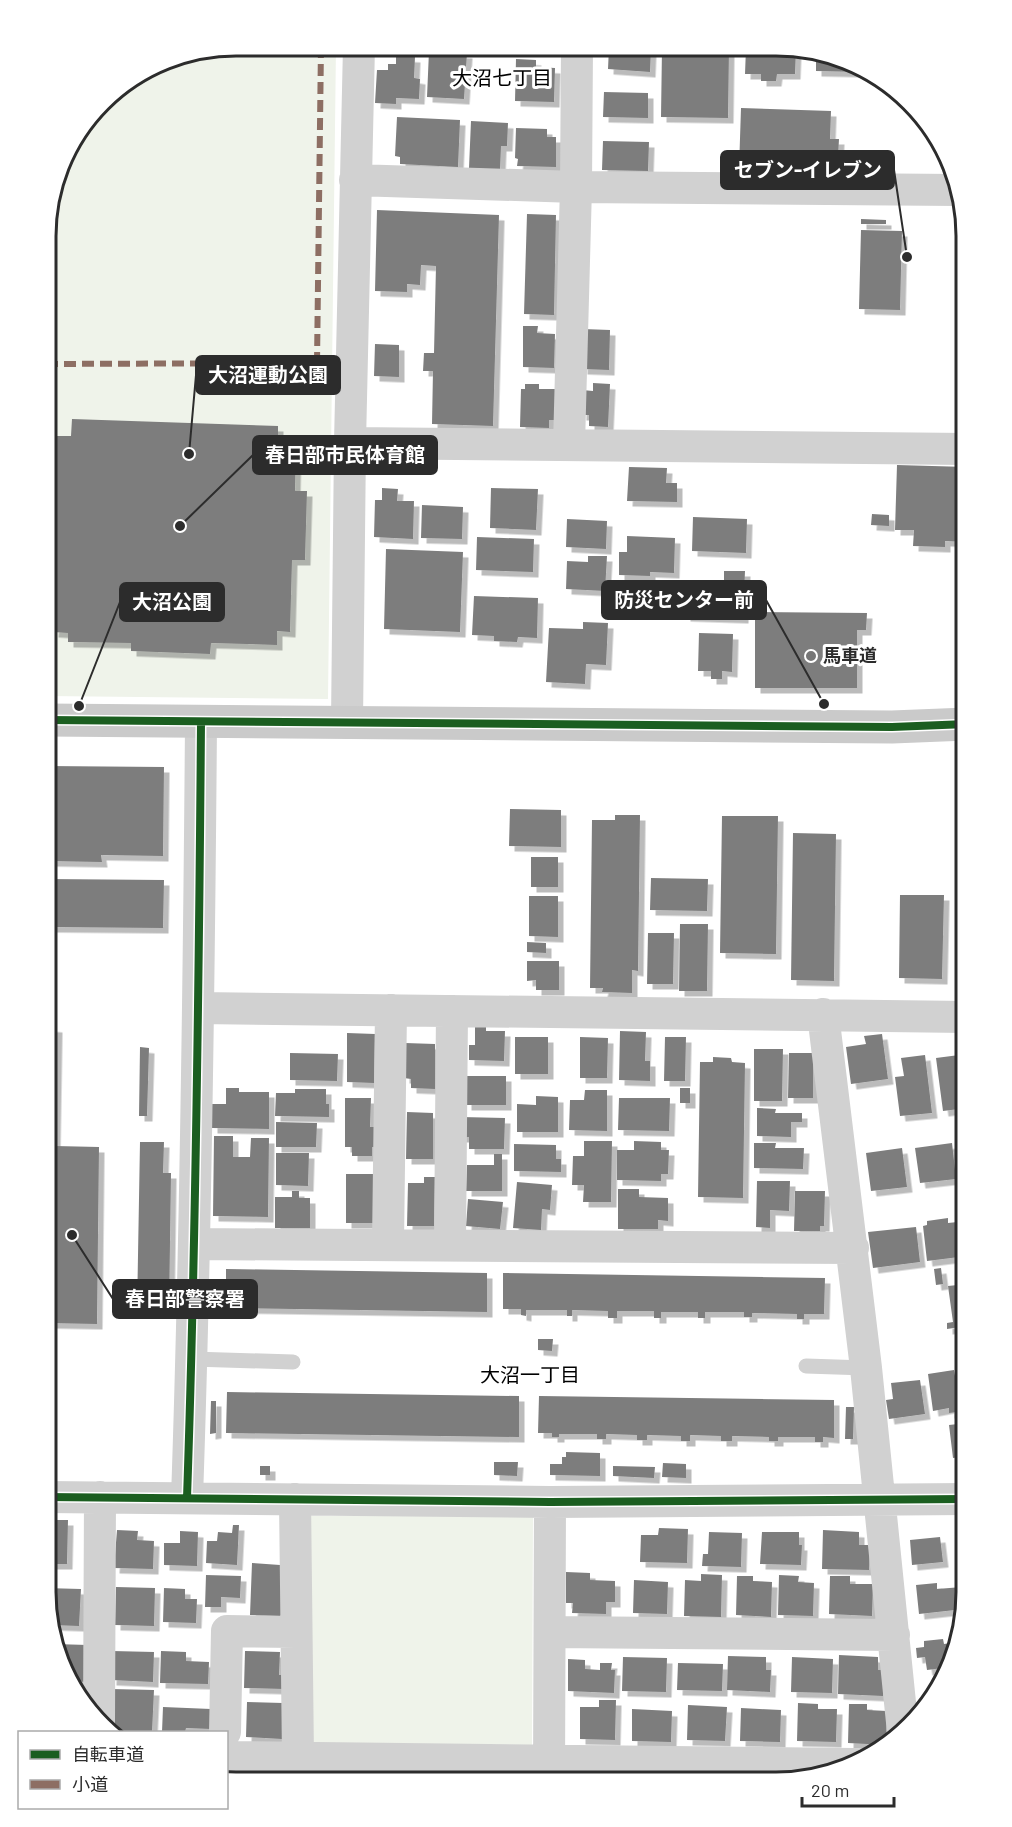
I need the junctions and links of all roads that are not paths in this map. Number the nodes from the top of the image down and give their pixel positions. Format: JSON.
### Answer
{"nodes":[{"id":1,"x":359,"y":56,"type":"edge"},
{"id":2,"x":577,"y":56,"type":"edge"},
{"id":3,"x":355,"y":180,"type":"junction"},
{"id":4,"x":576,"y":187,"type":"junction"},
{"id":5,"x":950,"y":190,"type":"edge"},
{"id":6,"x":350,"y":443,"type":"junction"},
{"id":7,"x":569,"y":445,"type":"junction"},
{"id":8,"x":956,"y":449,"type":"edge"},
{"id":9,"x":56,"y":720,"type":"edge"},
{"id":10,"x":201,"y":722,"type":"junction"},
{"id":11,"x":347,"y":723,"type":"junction"},
{"id":12,"x":956,"y":724,"type":"edge"},
{"id":13,"x":199,"y":1008,"type":"junction"},
{"id":14,"x":391,"y":1010,"type":"junction"},
{"id":15,"x":452,"y":1011,"type":"junction"},
{"id":16,"x":823,"y":1014,"type":"junction"},
{"id":17,"x":956,"y":1017,"type":"edge"},
{"id":18,"x":194,"y":1244,"type":"junction"},
{"id":19,"x":388,"y":1244,"type":"junction"},
{"id":20,"x":450,"y":1245,"type":"junction"},
{"id":21,"x":853,"y":1248,"type":"junction"},
{"id":22,"x":192,"y":1359,"type":"junction"},
{"id":23,"x":293,"y":1362,"type":"dead end"},
{"id":24,"x":806,"y":1366,"type":"dead end"},
{"id":25,"x":866,"y":1368,"type":"junction"},
{"id":26,"x":56,"y":1497,"type":"edge"},
{"id":27,"x":100,"y":1497,"type":"junction"},
{"id":28,"x":187,"y":1497,"type":"junction"},
{"id":29,"x":881,"y":1498,"type":"junction"},
{"id":30,"x":295,"y":1499,"type":"junction"},
{"id":31,"x":956,"y":1499,"type":"edge"},
{"id":32,"x":550,"y":1502,"type":"junction"},
{"id":33,"x":296,"y":1632,"type":"junction"},
{"id":34,"x":550,"y":1632,"type":"junction"},
{"id":35,"x":894,"y":1635,"type":"junction"},
{"id":36,"x":99,"y":1708,"type":"edge"},
{"id":37,"x":902,"y":1721,"type":"edge"},
{"id":38,"x":225,"y":1731,"type":"edge"},
{"id":39,"x":228,"y":1757,"type":"edge"},
{"id":40,"x":298,"y":1758,"type":"junction"},
{"id":41,"x":824,"y":1765,"type":"edge"},
{"id":42,"x":549,"y":1771,"type":"edge"}],
"edges":[{"from":1,"to":3,"type":"street"},
{"from":2,"to":4,"type":"street"},
{"from":3,"to":4,"type":"street"},
{"from":3,"to":6,"type":"street"},
{"from":4,"to":5,"type":"street"},
{"from":4,"to":7,"type":"street"},
{"from":6,"to":7,"type":"street"},
{"from":6,"to":11,"type":"street"},
{"from":7,"to":8,"type":"street"},
{"from":9,"to":10,"type":"street"},
{"from":10,"to":11,"type":"street"},
{"from":10,"to":13,"type":"street"},
{"from":11,"to":12,"type":"street"},
{"from":13,"to":14,"type":"street"},
{"from":13,"to":18,"type":"street"},
{"from":14,"to":15,"type":"street"},
{"from":14,"to":19,"type":"street"},
{"from":15,"to":16,"type":"street"},
{"from":15,"to":20,"type":"street"},
{"from":16,"to":17,"type":"street"},
{"from":16,"to":21,"type":"street"},
{"from":18,"to":19,"type":"street"},
{"from":18,"to":22,"type":"street"},
{"from":19,"to":20,"type":"street"},
{"from":20,"to":21,"type":"street"},
{"from":21,"to":25,"type":"street"},
{"from":22,"to":23,"type":"lane"},
{"from":22,"to":28,"type":"street"},
{"from":24,"to":25,"type":"lane"},
{"from":25,"to":29,"type":"street"},
{"from":26,"to":27,"type":"street"},
{"from":27,"to":28,"type":"street"},
{"from":27,"to":36,"type":"street"},
{"from":28,"to":30,"type":"street"},
{"from":29,"to":31,"type":"street"},
{"from":29,"to":32,"type":"street"},
{"from":29,"to":35,"type":"street"},
{"from":30,"to":32,"type":"street"},
{"from":30,"to":33,"type":"street"},
{"from":32,"to":34,"type":"street"},
{"from":33,"to":38,"type":"street"},
{"from":33,"to":40,"type":"street"},
{"from":34,"to":35,"type":"street"},
{"from":34,"to":42,"type":"street"},
{"from":35,"to":37,"type":"street"},
{"from":39,"to":40,"type":"street"},
{"from":40,"to":42,"type":"street"},
{"from":41,"to":42,"type":"street"}]}
